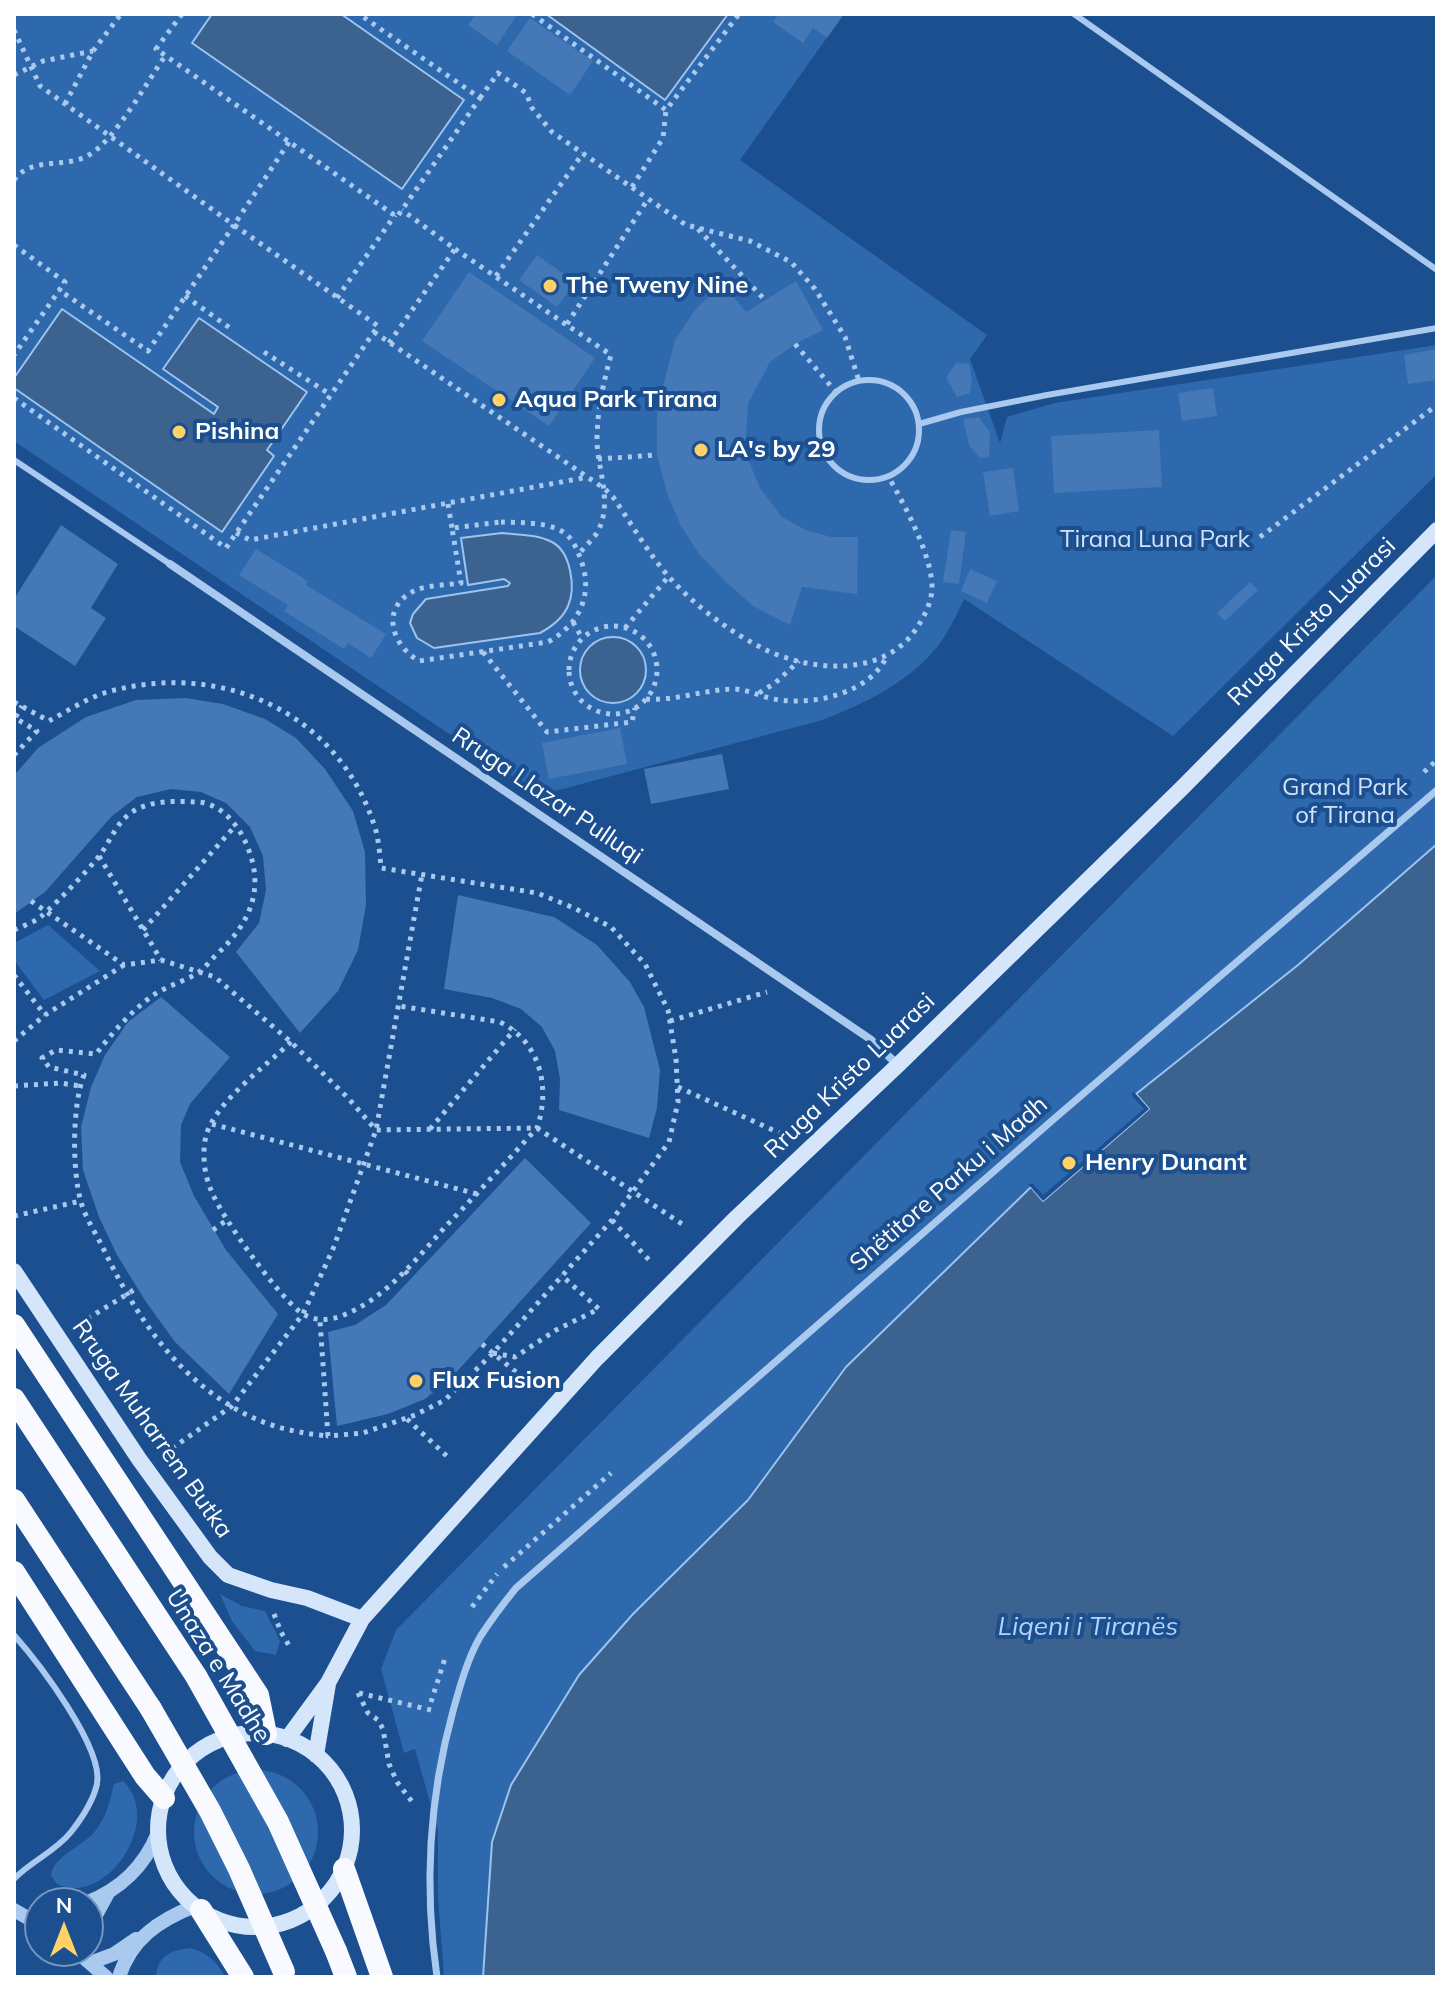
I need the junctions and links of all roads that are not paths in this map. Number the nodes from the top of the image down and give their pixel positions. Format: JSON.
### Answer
{"nodes":[{"id":1,"x":1074,"y":14,"type":"edge"},
{"id":2,"x":1437,"y":270,"type":"edge"},
{"id":3,"x":1437,"y":328,"type":"edge"},
{"id":4,"x":919,"y":424,"type":"junction"},
{"id":5,"x":14,"y":460,"type":"edge"},
{"id":6,"x":1437,"y":530,"type":"edge"},
{"id":7,"x":170,"y":564,"type":"joint"},
{"id":8,"x":1437,"y":790,"type":"edge"},
{"id":9,"x":898,"y":1065,"type":"junction"},
{"id":10,"x":14,"y":1271,"type":"edge"},
{"id":11,"x":14,"y":1325,"type":"edge"},
{"id":12,"x":14,"y":1399,"type":"edge"},
{"id":13,"x":14,"y":1500,"type":"edge"},
{"id":14,"x":14,"y":1572,"type":"edge"},
{"id":15,"x":362,"y":1619,"type":"junction"},
{"id":16,"x":14,"y":1635,"type":"edge"},
{"id":17,"x":328,"y":1683,"type":"junction"},
{"id":18,"x":277,"y":1736,"type":"junction"},
{"id":19,"x":316,"y":1755,"type":"junction"},
{"id":20,"x":164,"y":1798,"type":"junction"},
{"id":21,"x":158,"y":1833,"type":"junction"},
{"id":22,"x":344,"y":1869,"type":"junction"},
{"id":23,"x":14,"y":1879,"type":"edge"},
{"id":24,"x":108,"y":1893,"type":"junction"},
{"id":25,"x":104,"y":1895,"type":"edge"},
{"id":26,"x":104,"y":1900,"type":"edge"},
{"id":27,"x":198,"y":1908,"type":"junction"},
{"id":28,"x":145,"y":1933,"type":"junction"},
{"id":29,"x":104,"y":1954,"type":"edge"},
{"id":30,"x":285,"y":1974,"type":"edge"},
{"id":31,"x":119,"y":1977,"type":"edge"},
{"id":32,"x":243,"y":1977,"type":"edge"},
{"id":33,"x":346,"y":1977,"type":"edge"},
{"id":34,"x":382,"y":1977,"type":"edge"},
{"id":35,"x":437,"y":1977,"type":"edge"}],
"edges":[{"from":1,"to":2,"type":"lane"},
{"from":3,"to":4,"type":"lane"},
{"from":4,"to":4,"type":"lane"},
{"from":5,"to":7,"type":"lane"},
{"from":6,"to":9,"type":"main road","name":"Rruga Kristo Luarasi"},
{"from":7,"to":9,"type":"street","name":"Rruga Llazar Pulluqi"},
{"from":8,"to":35,"type":"street","name":"Shëtitore Parku i Madh"},
{"from":9,"to":15,"type":"main road","name":"Rruga Kristo Luarasi"},
{"from":10,"to":15,"type":"main road","name":"Rruga Muharrem Butka"},
{"from":11,"to":18,"type":"highway"},
{"from":12,"to":33,"type":"highway","name":"Unaza e Madhe","bridge":true},
{"from":13,"to":30,"type":"highway","bridge":true},
{"from":14,"to":20,"type":"highway"},
{"from":15,"to":17,"type":"main road","name":"Rruga Kristo Luarasi"},
{"from":16,"to":23,"type":"lane"},
{"from":17,"to":18,"type":"main road","name":"Rruga Kristo Luarasi"},
{"from":17,"to":19,"type":"main road","name":"Rruga Kristo Luarasi"},
{"from":18,"to":19,"type":"main road"},
{"from":18,"to":20,"type":"main road"},
{"from":19,"to":22,"type":"main road"},
{"from":20,"to":21,"type":"main road"},
{"from":21,"to":24,"type":"street"},
{"from":21,"to":27,"type":"main road"},
{"from":22,"to":27,"type":"main road"},
{"from":22,"to":34,"type":"highway"},
{"from":24,"to":25,"type":"street"},
{"from":24,"to":26,"type":"street"},
{"from":27,"to":28,"type":"street"},
{"from":27,"to":32,"type":"highway"},
{"from":28,"to":29,"type":"street"},
{"from":28,"to":31,"type":"street"}]}
